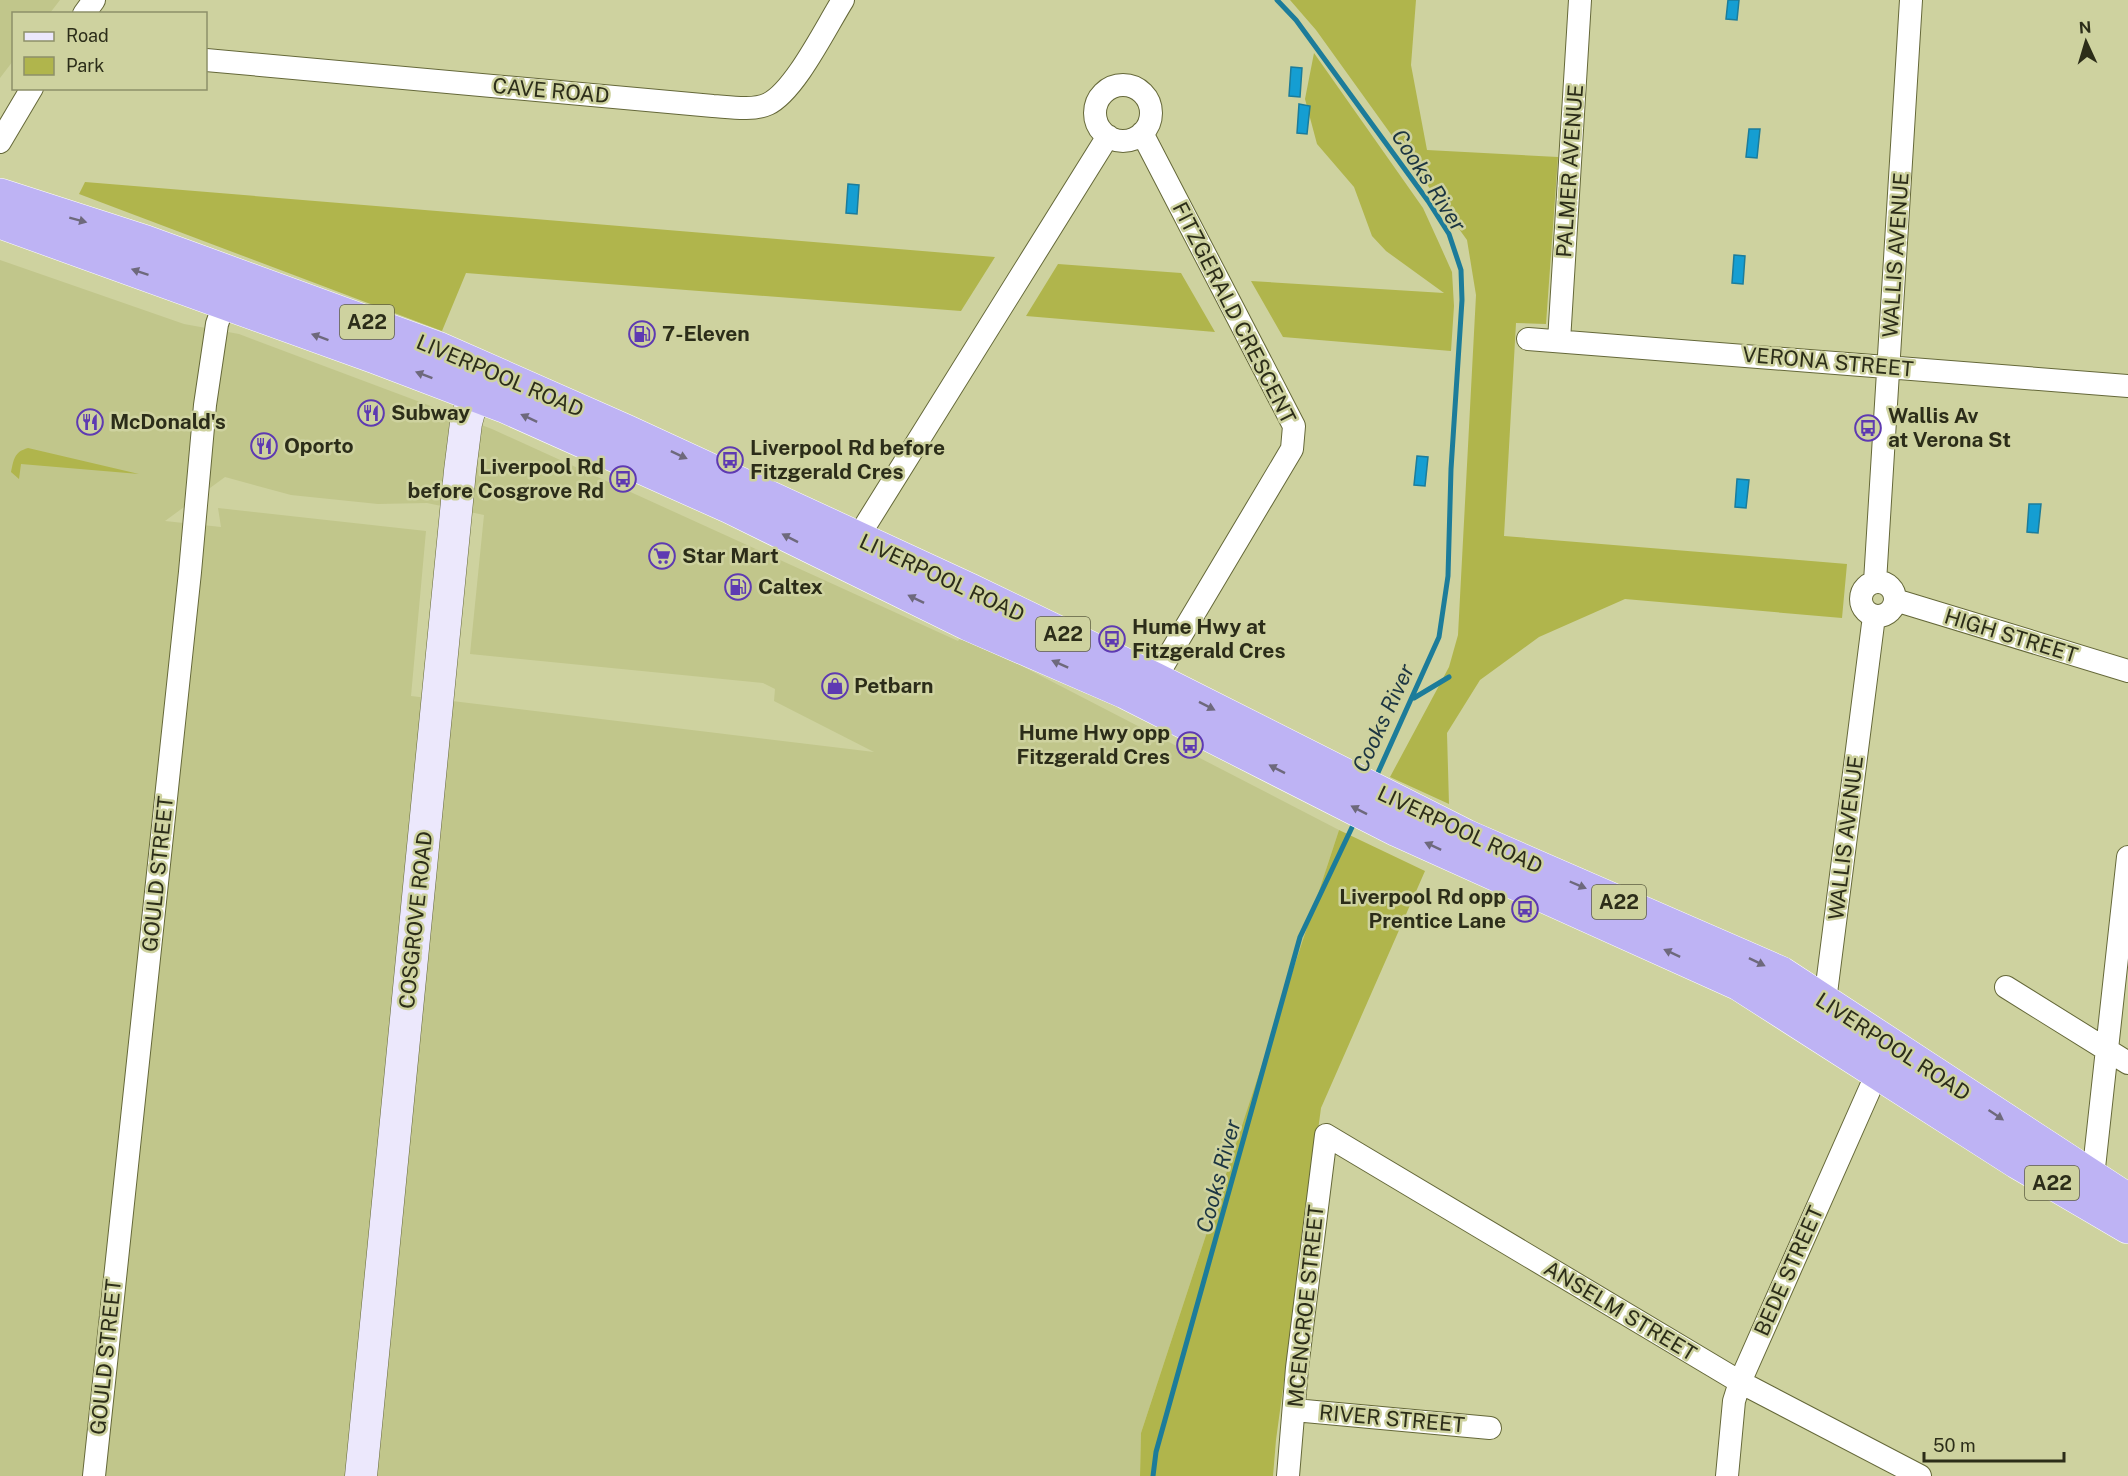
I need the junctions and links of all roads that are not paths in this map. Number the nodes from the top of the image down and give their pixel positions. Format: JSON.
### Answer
{"nodes":[{"id":1,"x":843,"y":0,"type":"edge"},
{"id":2,"x":1580,"y":0,"type":"edge"},
{"id":3,"x":1911,"y":0,"type":"edge"},
{"id":4,"x":207,"y":60,"type":"edge"},
{"id":5,"x":31,"y":90,"type":"edge"},
{"id":6,"x":1142,"y":133,"type":"junction"},
{"id":7,"x":1108,"y":136,"type":"junction"},
{"id":8,"x":0,"y":142,"type":"edge"},
{"id":9,"x":0,"y":195,"type":"edge"},
{"id":10,"x":0,"y":222,"type":"edge"},
{"id":11,"x":229,"y":288,"type":"junction"},
{"id":12,"x":1528,"y":339,"type":"dead end"},
{"id":13,"x":1559,"y":341,"type":"junction"},
{"id":14,"x":1889,"y":367,"type":"junction"},
{"id":15,"x":477,"y":380,"type":"junction"},
{"id":16,"x":2128,"y":386,"type":"edge"},
{"id":17,"x":849,"y":551,"type":"junction"},
{"id":18,"x":1875,"y":582,"type":"junction"},
{"id":19,"x":1895,"y":600,"type":"junction"},
{"id":20,"x":1874,"y":616,"type":"junction"},
{"id":21,"x":2128,"y":671,"type":"edge"},
{"id":22,"x":1155,"y":679,"type":"junction"},
{"id":23,"x":1326,"y":780,"type":"junction"},
{"id":24,"x":1404,"y":819,"type":"junction"},
{"id":25,"x":2128,"y":857,"type":"edge"},
{"id":26,"x":2006,"y":987,"type":"dead end"},
{"id":27,"x":1825,"y":1001,"type":"junction"},
{"id":28,"x":1771,"y":1003,"type":"junction"},
{"id":29,"x":1819,"y":1034,"type":"junction"},
{"id":30,"x":2109,"y":1050,"type":"junction"},
{"id":31,"x":2128,"y":1063,"type":"edge"},
{"id":32,"x":1877,"y":1073,"type":"junction"},
{"id":33,"x":1326,"y":1135,"type":"joint"},
{"id":34,"x":2093,"y":1177,"type":"junction"},
{"id":35,"x":2128,"y":1200,"type":"edge"},
{"id":36,"x":2128,"y":1227,"type":"edge"},
{"id":37,"x":1740,"y":1382,"type":"junction"},
{"id":38,"x":1294,"y":1410,"type":"junction"},
{"id":39,"x":1490,"y":1428,"type":"dead end"},
{"id":40,"x":94,"y":1476,"type":"edge"},
{"id":41,"x":361,"y":1476,"type":"edge"},
{"id":42,"x":1288,"y":1476,"type":"edge"},
{"id":43,"x":1727,"y":1476,"type":"edge"},
{"id":44,"x":1920,"y":1476,"type":"edge"}],
"edges":[{"from":1,"to":4,"type":"street","name":"CAVE ROAD"},
{"from":2,"to":13,"type":"street","name":"PALMER AVENUE"},
{"from":3,"to":14,"type":"street","name":"WALLIS AVENUE"},
{"from":5,"to":8,"type":"street"},
{"from":6,"to":7,"type":"street"},
{"from":6,"to":7,"type":"street"},
{"from":6,"to":22,"type":"street","name":"FITZGERALD CRESCENT"},
{"from":7,"to":17,"type":"street"},
{"from":9,"to":11,"type":"highway","name":"LIVERPOOL ROAD","number":"A22","one_way":true},
{"from":11,"to":10,"type":"highway","name":"LIVERPOOL ROAD","number":"A22","one_way":true},
{"from":11,"to":15,"type":"highway","name":"LIVERPOOL ROAD","number":"A22"},
{"from":11,"to":40,"type":"street","name":"GOULD STREET"},
{"from":12,"to":13,"type":"street","name":"VERONA STREET"},
{"from":13,"to":14,"type":"street","name":"VERONA STREET"},
{"from":14,"to":16,"type":"street","name":"VERONA STREET"},
{"from":14,"to":18,"type":"street","name":"WALLIS AVENUE"},
{"from":15,"to":17,"type":"highway","name":"LIVERPOOL ROAD","number":"A22"},
{"from":15,"to":41,"type":"main road","name":"COSGROVE ROAD"},
{"from":17,"to":22,"type":"highway","name":"LIVERPOOL ROAD","number":"A22"},
{"from":23,"to":17,"type":"highway","name":"LIVERPOOL ROAD","number":"A22","one_way":true},
{"from":18,"to":19,"type":"street"},
{"from":18,"to":20,"type":"street"},
{"from":19,"to":20,"type":"street"},
{"from":19,"to":21,"type":"street","name":"HIGH STREET"},
{"from":20,"to":27,"type":"street","name":"WALLIS AVENUE"},
{"from":22,"to":23,"type":"highway","name":"LIVERPOOL ROAD","number":"A22","one_way":true},
{"from":23,"to":24,"type":"highway","name":"LIVERPOOL ROAD","number":"A22"},
{"from":24,"to":27,"type":"highway","name":"LIVERPOOL ROAD","number":"A22","one_way":true},
{"from":28,"to":24,"type":"highway","name":"LIVERPOOL ROAD","number":"A22","one_way":true},
{"from":25,"to":30,"type":"street"},
{"from":26,"to":30,"type":"street"},
{"from":27,"to":28,"type":"street"},
{"from":27,"to":29,"type":"highway"},
{"from":27,"to":34,"type":"highway","name":"LIVERPOOL ROAD","number":"A22","one_way":true},
{"from":28,"to":29,"type":"highway","name":"LIVERPOOL ROAD","number":"A22"},
{"from":29,"to":32,"type":"highway","name":"LIVERPOOL ROAD","number":"A22"},
{"from":30,"to":31,"type":"street"},
{"from":30,"to":34,"type":"street"},
{"from":32,"to":36,"type":"highway","name":"LIVERPOOL ROAD","number":"A22"},
{"from":32,"to":37,"type":"street","name":"BEDE STREET"},
{"from":33,"to":37,"type":"street","name":"ANSELM STREET"},
{"from":33,"to":38,"type":"street","name":"MCENCROE STREET"},
{"from":34,"to":35,"type":"highway","name":"LIVERPOOL ROAD","number":"A22"},
{"from":37,"to":43,"type":"street","name":"BEDE STREET"},
{"from":37,"to":44,"type":"street","name":"ANSELM STREET"},
{"from":38,"to":39,"type":"street","name":"RIVER STREET"},
{"from":38,"to":42,"type":"street","name":"MCENCROE STREET"}]}
